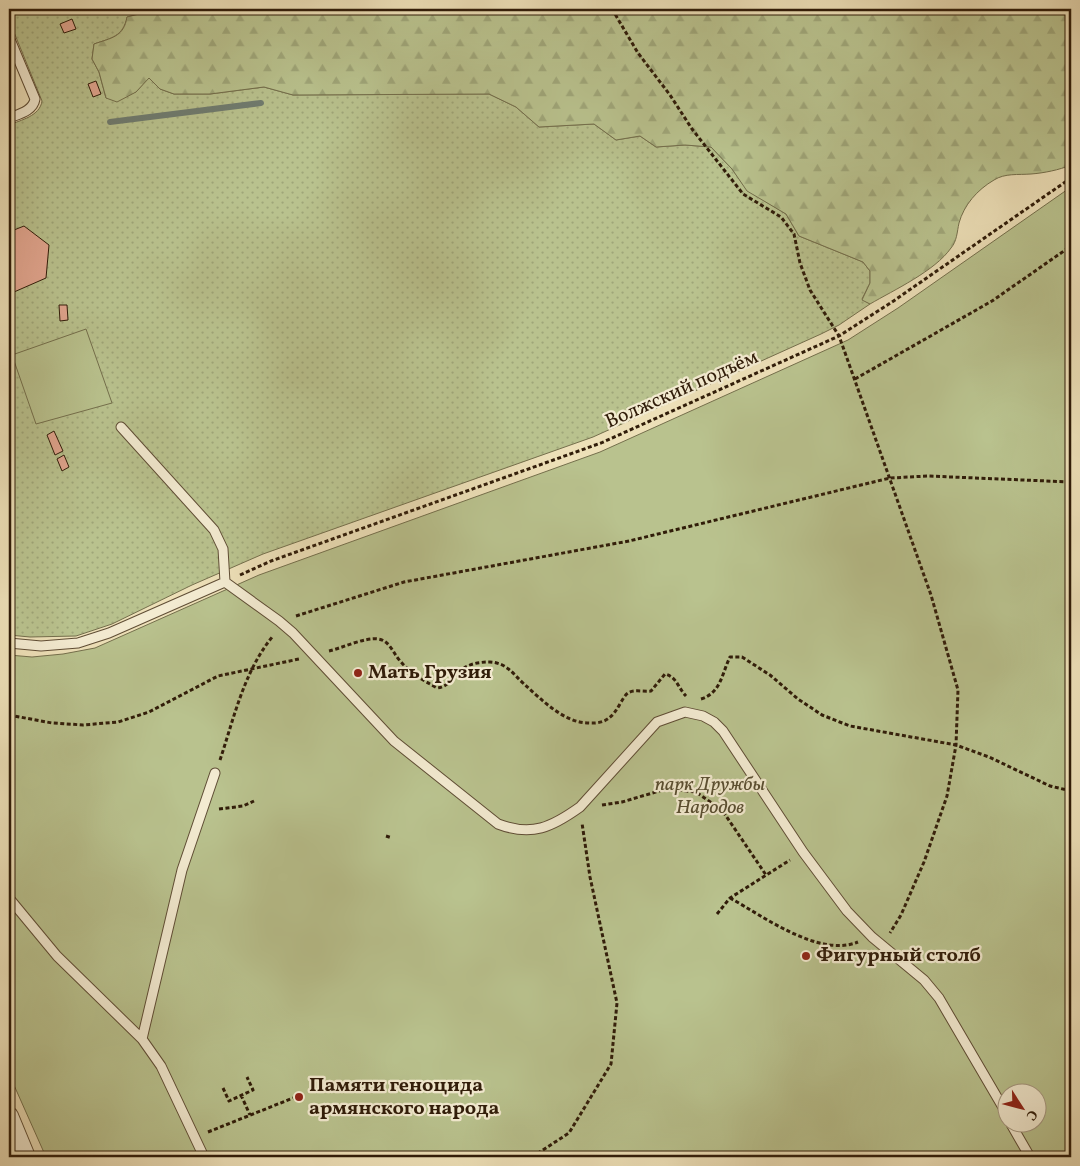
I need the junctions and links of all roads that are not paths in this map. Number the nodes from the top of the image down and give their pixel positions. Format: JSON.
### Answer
{"nodes":[{"id":1,"x":9,"y":37,"type":"edge"},
{"id":2,"x":9,"y":118,"type":"edge"},
{"id":3,"x":121,"y":427,"type":"dead end"},
{"id":4,"x":225,"y":582,"type":"junction"},
{"id":5,"x":9,"y":643,"type":"edge"},
{"id":6,"x":216,"y":773,"type":"road end"},
{"id":7,"x":9,"y":898,"type":"edge"},
{"id":8,"x":142,"y":1039,"type":"junction"},
{"id":9,"x":998,"y":1099,"type":"edge"},
{"id":10,"x":9,"y":1116,"type":"edge"},
{"id":11,"x":1017,"y":1134,"type":"edge"},
{"id":12,"x":26,"y":1157,"type":"edge"},
{"id":13,"x":204,"y":1157,"type":"edge"},
{"id":14,"x":1030,"y":1157,"type":"edge"}],
"edges":[{"from":1,"to":2,"type":"lane"},
{"from":3,"to":4,"type":"lane"},
{"from":4,"to":5,"type":"lane"},
{"from":4,"to":9,"type":"lane"},
{"from":6,"to":8,"type":"lane"},
{"from":7,"to":8,"type":"lane"},
{"from":8,"to":13,"type":"lane"},
{"from":10,"to":12,"type":"street"},
{"from":11,"to":14,"type":"lane"}]}
